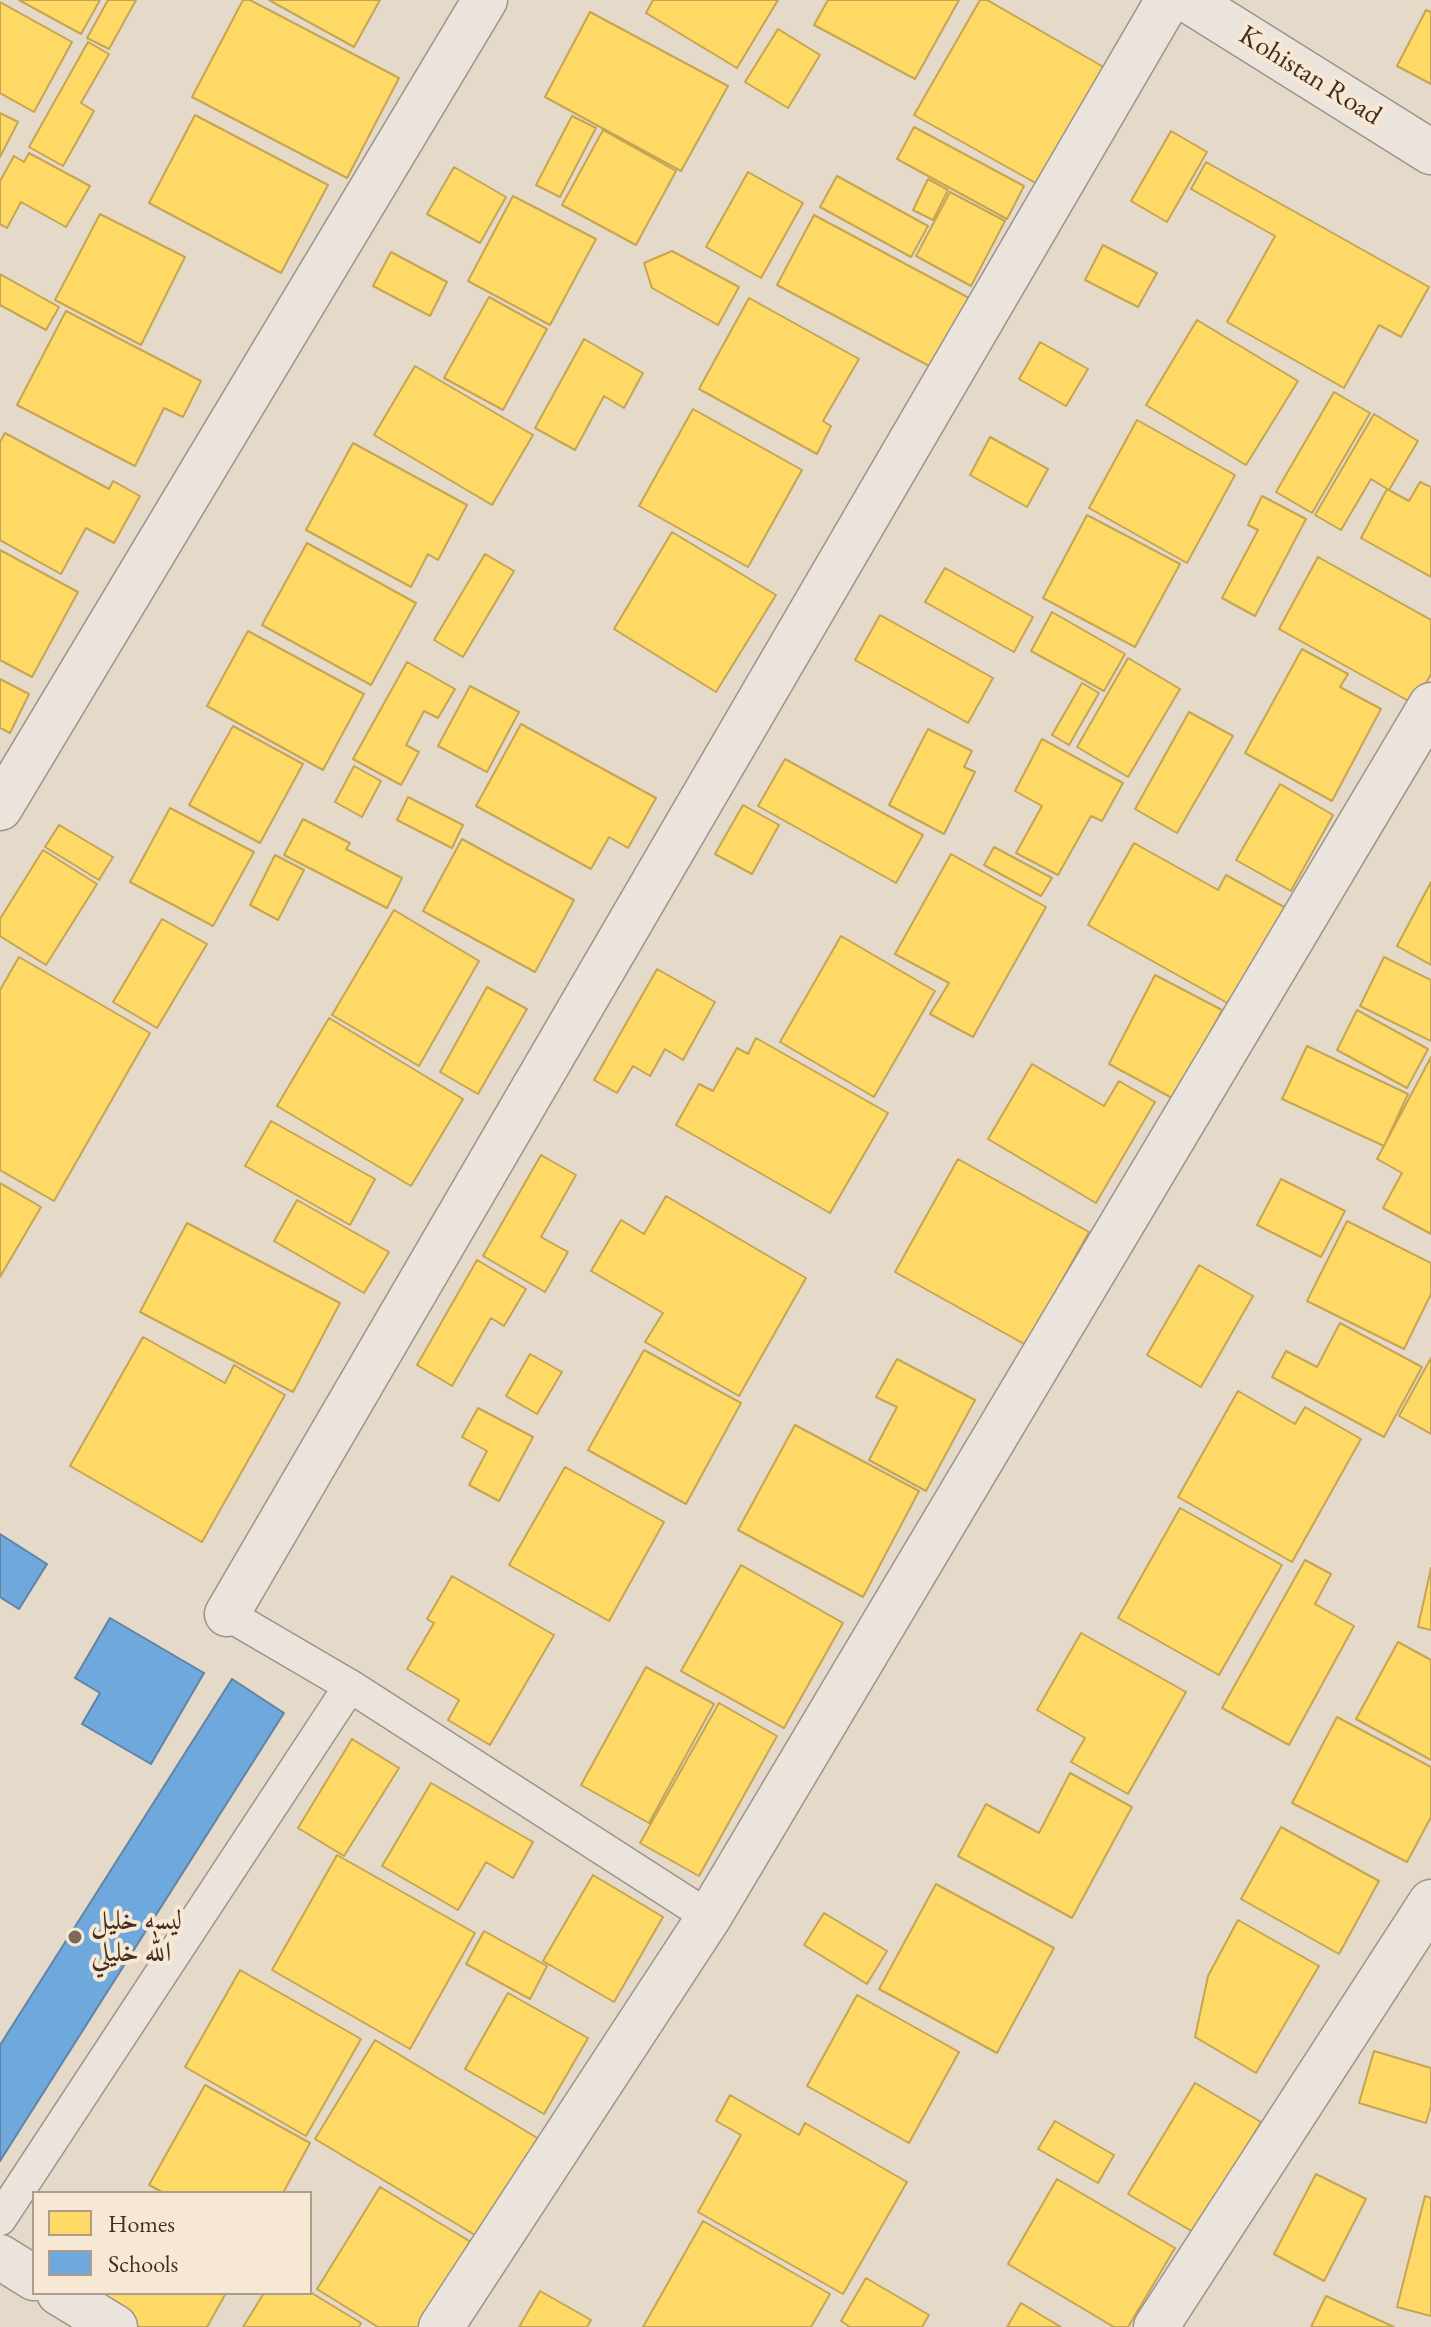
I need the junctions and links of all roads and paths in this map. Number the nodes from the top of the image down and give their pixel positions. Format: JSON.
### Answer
{"nodes":[{"id":1,"x":485,"y":0,"type":"edge"},
{"id":2,"x":1168,"y":0,"type":"edge"},
{"id":3,"x":1188,"y":0,"type":"edge"},
{"id":4,"x":1431,"y":152,"type":"edge"},
{"id":5,"x":1431,"y":705,"type":"edge"},
{"id":6,"x":0,"y":808,"type":"edge"},
{"id":7,"x":227,"y":1614,"type":"joint"},
{"id":8,"x":350,"y":1686,"type":"junction"},
{"id":9,"x":1431,"y":1902,"type":"edge"},
{"id":10,"x":709,"y":1917,"type":"junction"},
{"id":11,"x":0,"y":2219,"type":"edge"},
{"id":12,"x":0,"y":2257,"type":"edge"},
{"id":13,"x":32,"y":2277,"type":"edge"},
{"id":14,"x":62,"y":2295,"type":"edge"},
{"id":15,"x":115,"y":2327,"type":"edge"},
{"id":16,"x":441,"y":2327,"type":"edge"},
{"id":17,"x":1156,"y":2327,"type":"edge"}],
"edges":[{"from":1,"to":6,"type":"street"},
{"from":2,"to":7,"type":"street"},
{"from":3,"to":4,"type":"street","name":"Kohistan Road"},
{"from":5,"to":10,"type":"street"},
{"from":7,"to":8,"type":"lane"},
{"from":8,"to":10,"type":"lane"},
{"from":8,"to":11,"type":"lane"},
{"from":9,"to":17,"type":"street"},
{"from":10,"to":16,"type":"street"},
{"from":12,"to":13,"type":"street"},
{"from":14,"to":15,"type":"street"}]}
